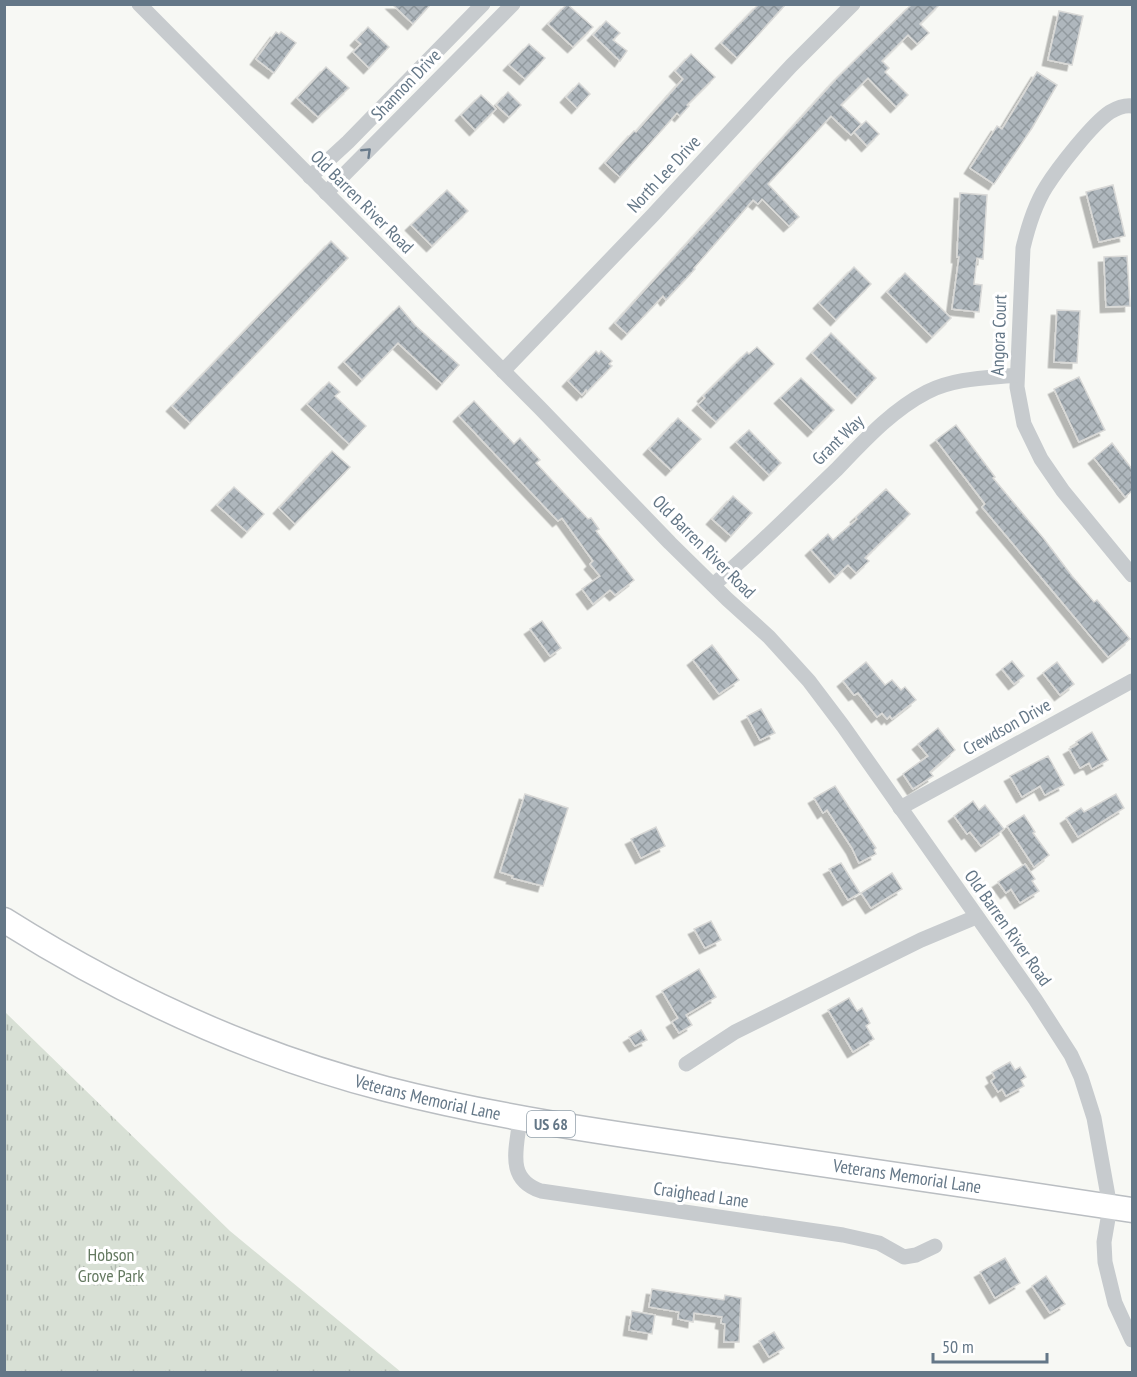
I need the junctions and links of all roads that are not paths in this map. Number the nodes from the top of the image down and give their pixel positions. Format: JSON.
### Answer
{"nodes":[{"id":1,"x":139,"y":4,"type":"edge"},
{"id":2,"x":483,"y":4,"type":"edge"},
{"id":3,"x":513,"y":4,"type":"edge"},
{"id":4,"x":853,"y":4,"type":"edge"},
{"id":5,"x":421,"y":67,"type":"junction"},
{"id":6,"x":437,"y":82,"type":"junction"},
{"id":7,"x":1132,"y":106,"type":"edge"},
{"id":8,"x":310,"y":177,"type":"junction"},
{"id":9,"x":326,"y":193,"type":"junction"},
{"id":10,"x":503,"y":371,"type":"junction"},
{"id":11,"x":1017,"y":375,"type":"junction"},
{"id":12,"x":1132,"y":575,"type":"edge"},
{"id":13,"x":713,"y":585,"type":"junction"},
{"id":14,"x":1132,"y":681,"type":"edge"},
{"id":15,"x":900,"y":808,"type":"junction"},
{"id":16,"x":975,"y":917,"type":"junction"},
{"id":17,"x":4,"y":920,"type":"edge"},
{"id":18,"x":686,"y":1064,"type":"dead end"},
{"id":19,"x":520,"y":1118,"type":"junction"},
{"id":20,"x":1121,"y":1208,"type":"edge"},
{"id":21,"x":935,"y":1246,"type":"dead end"},
{"id":22,"x":1132,"y":1340,"type":"edge"}],
"edges":[{"from":1,"to":8,"type":"street","name":"Old Barren River Road"},
{"from":2,"to":5,"type":"street","name":"Shannon Drive"},
{"from":3,"to":6,"type":"street","name":"Shannon Drive"},
{"from":4,"to":10,"type":"street","name":"North Lee Drive"},
{"from":5,"to":6,"type":"street"},
{"from":5,"to":8,"type":"street","name":"Shannon Drive"},
{"from":9,"to":6,"type":"street","name":"Shannon Drive","one_way":true},
{"from":7,"to":11,"type":"street","name":"Angora Court"},
{"from":8,"to":9,"type":"street","name":"Old Barren River Road"},
{"from":9,"to":10,"type":"street","name":"Old Barren River Road"},
{"from":10,"to":13,"type":"street","name":"Old Barren River Road"},
{"from":11,"to":12,"type":"street","name":"Angora Court"},
{"from":11,"to":13,"type":"street","name":"Grant Way"},
{"from":13,"to":15,"type":"street","name":"Old Barren River Road"},
{"from":14,"to":15,"type":"street","name":"Crewdson Drive"},
{"from":15,"to":16,"type":"street","name":"Old Barren River Road"},
{"from":16,"to":18,"type":"street"},
{"from":16,"to":20,"type":"street","name":"Old Barren River Road"},
{"from":17,"to":19,"type":"main road","name":"Veterans Memorial Lane","number":"US 68"},
{"from":19,"to":20,"type":"main road","name":"Veterans Memorial Lane","number":"US 68"},
{"from":19,"to":21,"type":"street","name":"Craighead Lane"},
{"from":20,"to":22,"type":"street","name":"Old Barren River Road"}]}
